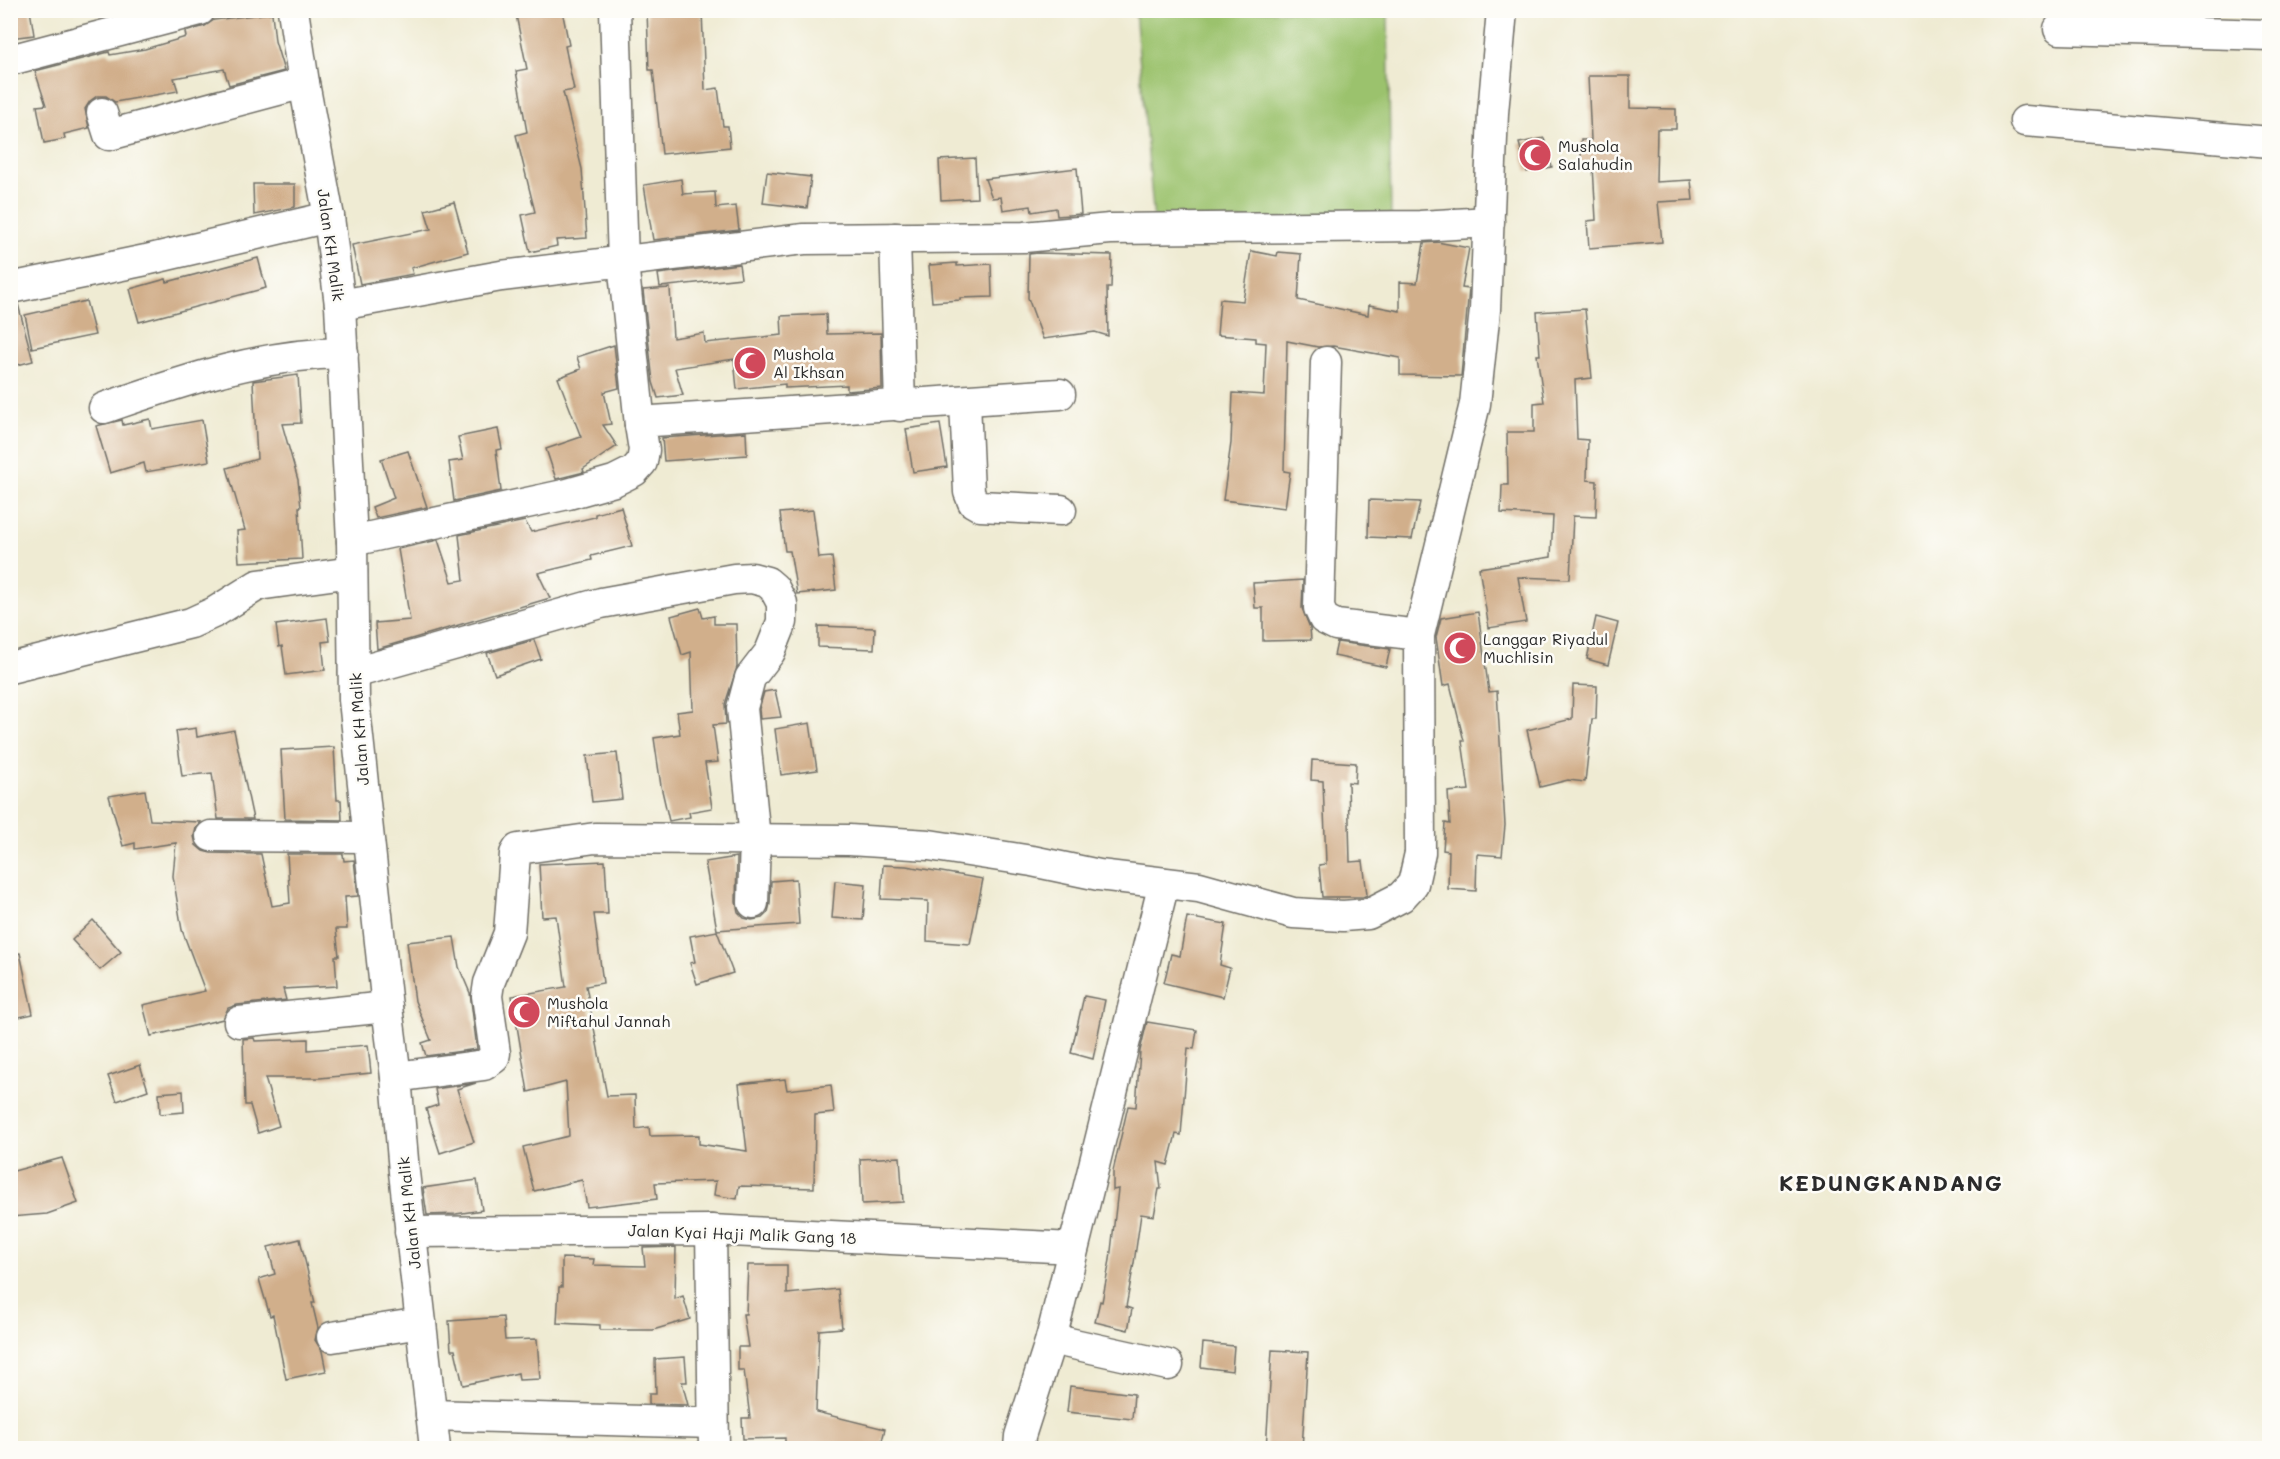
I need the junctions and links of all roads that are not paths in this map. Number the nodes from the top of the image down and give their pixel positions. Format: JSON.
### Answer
{"nodes":[{"id":1,"x":200,"y":10,"type":"edge"},
{"id":2,"x":293,"y":10,"type":"edge"},
{"id":3,"x":615,"y":10,"type":"edge"},
{"id":4,"x":1502,"y":10,"type":"edge"},
{"id":5,"x":2059,"y":29,"type":"dead end"},
{"id":6,"x":2270,"y":35,"type":"edge"},
{"id":7,"x":10,"y":60,"type":"edge"},
{"id":8,"x":304,"y":83,"type":"junction"},
{"id":9,"x":102,"y":113,"type":"dead end"},
{"id":10,"x":2025,"y":121,"type":"dead end"},
{"id":11,"x":2270,"y":142,"type":"edge"},
{"id":12,"x":329,"y":217,"type":"junction"},
{"id":13,"x":1488,"y":222,"type":"junction"},
{"id":14,"x":895,"y":238,"type":"junction"},
{"id":15,"x":623,"y":262,"type":"junction"},
{"id":16,"x":10,"y":288,"type":"edge"},
{"id":17,"x":340,"y":305,"type":"junction"},
{"id":18,"x":343,"y":353,"type":"junction"},
{"id":19,"x":1326,"y":362,"type":"dead end"},
{"id":20,"x":1060,"y":394,"type":"dead end"},
{"id":21,"x":965,"y":402,"type":"junction"},
{"id":22,"x":900,"y":406,"type":"junction"},
{"id":23,"x":104,"y":408,"type":"dead end"},
{"id":24,"x":640,"y":425,"type":"junction"},
{"id":25,"x":1061,"y":510,"type":"dead end"},
{"id":26,"x":352,"y":541,"type":"junction"},
{"id":27,"x":352,"y":572,"type":"junction"},
{"id":28,"x":1419,"y":635,"type":"junction"},
{"id":29,"x":10,"y":668,"type":"edge"},
{"id":30,"x":354,"y":673,"type":"junction"},
{"id":31,"x":211,"y":836,"type":"dead end"},
{"id":32,"x":368,"y":837,"type":"junction"},
{"id":33,"x":755,"y":839,"type":"junction"},
{"id":34,"x":1164,"y":883,"type":"junction"},
{"id":35,"x":753,"y":903,"type":"dead end"},
{"id":36,"x":387,"y":1007,"type":"junction"},
{"id":37,"x":239,"y":1022,"type":"dead end"},
{"id":38,"x":396,"y":1077,"type":"junction"},
{"id":39,"x":711,"y":1230,"type":"junction"},
{"id":40,"x":410,"y":1232,"type":"junction"},
{"id":41,"x":1072,"y":1248,"type":"junction"},
{"id":42,"x":421,"y":1323,"type":"junction"},
{"id":43,"x":332,"y":1337,"type":"dead end"},
{"id":44,"x":1051,"y":1339,"type":"junction"},
{"id":45,"x":1168,"y":1365,"type":"dead end"},
{"id":46,"x":431,"y":1415,"type":"junction"},
{"id":47,"x":714,"y":1436,"type":"edge"},
{"id":48,"x":435,"y":1449,"type":"edge"},
{"id":49,"x":1019,"y":1449,"type":"edge"}],
"edges":[{"from":1,"to":7,"type":"street"},
{"from":2,"to":8,"type":"street","name":"Jalan KH Malik"},
{"from":3,"to":15,"type":"street"},
{"from":4,"to":13,"type":"street"},
{"from":5,"to":6,"type":"street"},
{"from":8,"to":9,"type":"street"},
{"from":8,"to":12,"type":"street","name":"Jalan KH Malik"},
{"from":10,"to":11,"type":"street"},
{"from":12,"to":16,"type":"street"},
{"from":12,"to":17,"type":"street","name":"Jalan KH Malik"},
{"from":13,"to":14,"type":"street"},
{"from":13,"to":28,"type":"street"},
{"from":14,"to":15,"type":"street"},
{"from":14,"to":22,"type":"street"},
{"from":15,"to":17,"type":"street"},
{"from":15,"to":24,"type":"street"},
{"from":17,"to":18,"type":"street","name":"Jalan KH Malik"},
{"from":18,"to":23,"type":"street"},
{"from":18,"to":26,"type":"street","name":"Jalan KH Malik"},
{"from":19,"to":28,"type":"street"},
{"from":20,"to":21,"type":"street"},
{"from":21,"to":22,"type":"street"},
{"from":21,"to":25,"type":"street"},
{"from":22,"to":24,"type":"street"},
{"from":24,"to":26,"type":"street"},
{"from":26,"to":27,"type":"street","name":"Jalan KH Malik"},
{"from":27,"to":29,"type":"street"},
{"from":27,"to":30,"type":"street","name":"Jalan KH Malik"},
{"from":28,"to":34,"type":"street"},
{"from":30,"to":32,"type":"street","name":"Jalan KH Malik"},
{"from":30,"to":33,"type":"street"},
{"from":31,"to":32,"type":"street"},
{"from":32,"to":36,"type":"street","name":"Jalan KH Malik"},
{"from":33,"to":34,"type":"street"},
{"from":33,"to":35,"type":"street"},
{"from":33,"to":38,"type":"street"},
{"from":34,"to":41,"type":"street"},
{"from":36,"to":37,"type":"street"},
{"from":36,"to":38,"type":"street","name":"Jalan KH Malik"},
{"from":38,"to":40,"type":"street","name":"Jalan KH Malik"},
{"from":39,"to":40,"type":"street","name":"Jalan Kyai Haji Malik Gang 18"},
{"from":39,"to":41,"type":"street","name":"Jalan Kyai Haji Malik Gang 18"},
{"from":39,"to":47,"type":"street"},
{"from":40,"to":42,"type":"street","name":"Jalan KH Malik"},
{"from":41,"to":44,"type":"street"},
{"from":42,"to":43,"type":"street"},
{"from":42,"to":46,"type":"street","name":"Jalan KH Malik"},
{"from":44,"to":45,"type":"street"},
{"from":44,"to":49,"type":"street"},
{"from":46,"to":47,"type":"street"},
{"from":46,"to":48,"type":"street","name":"Jalan KH Malik"}]}
